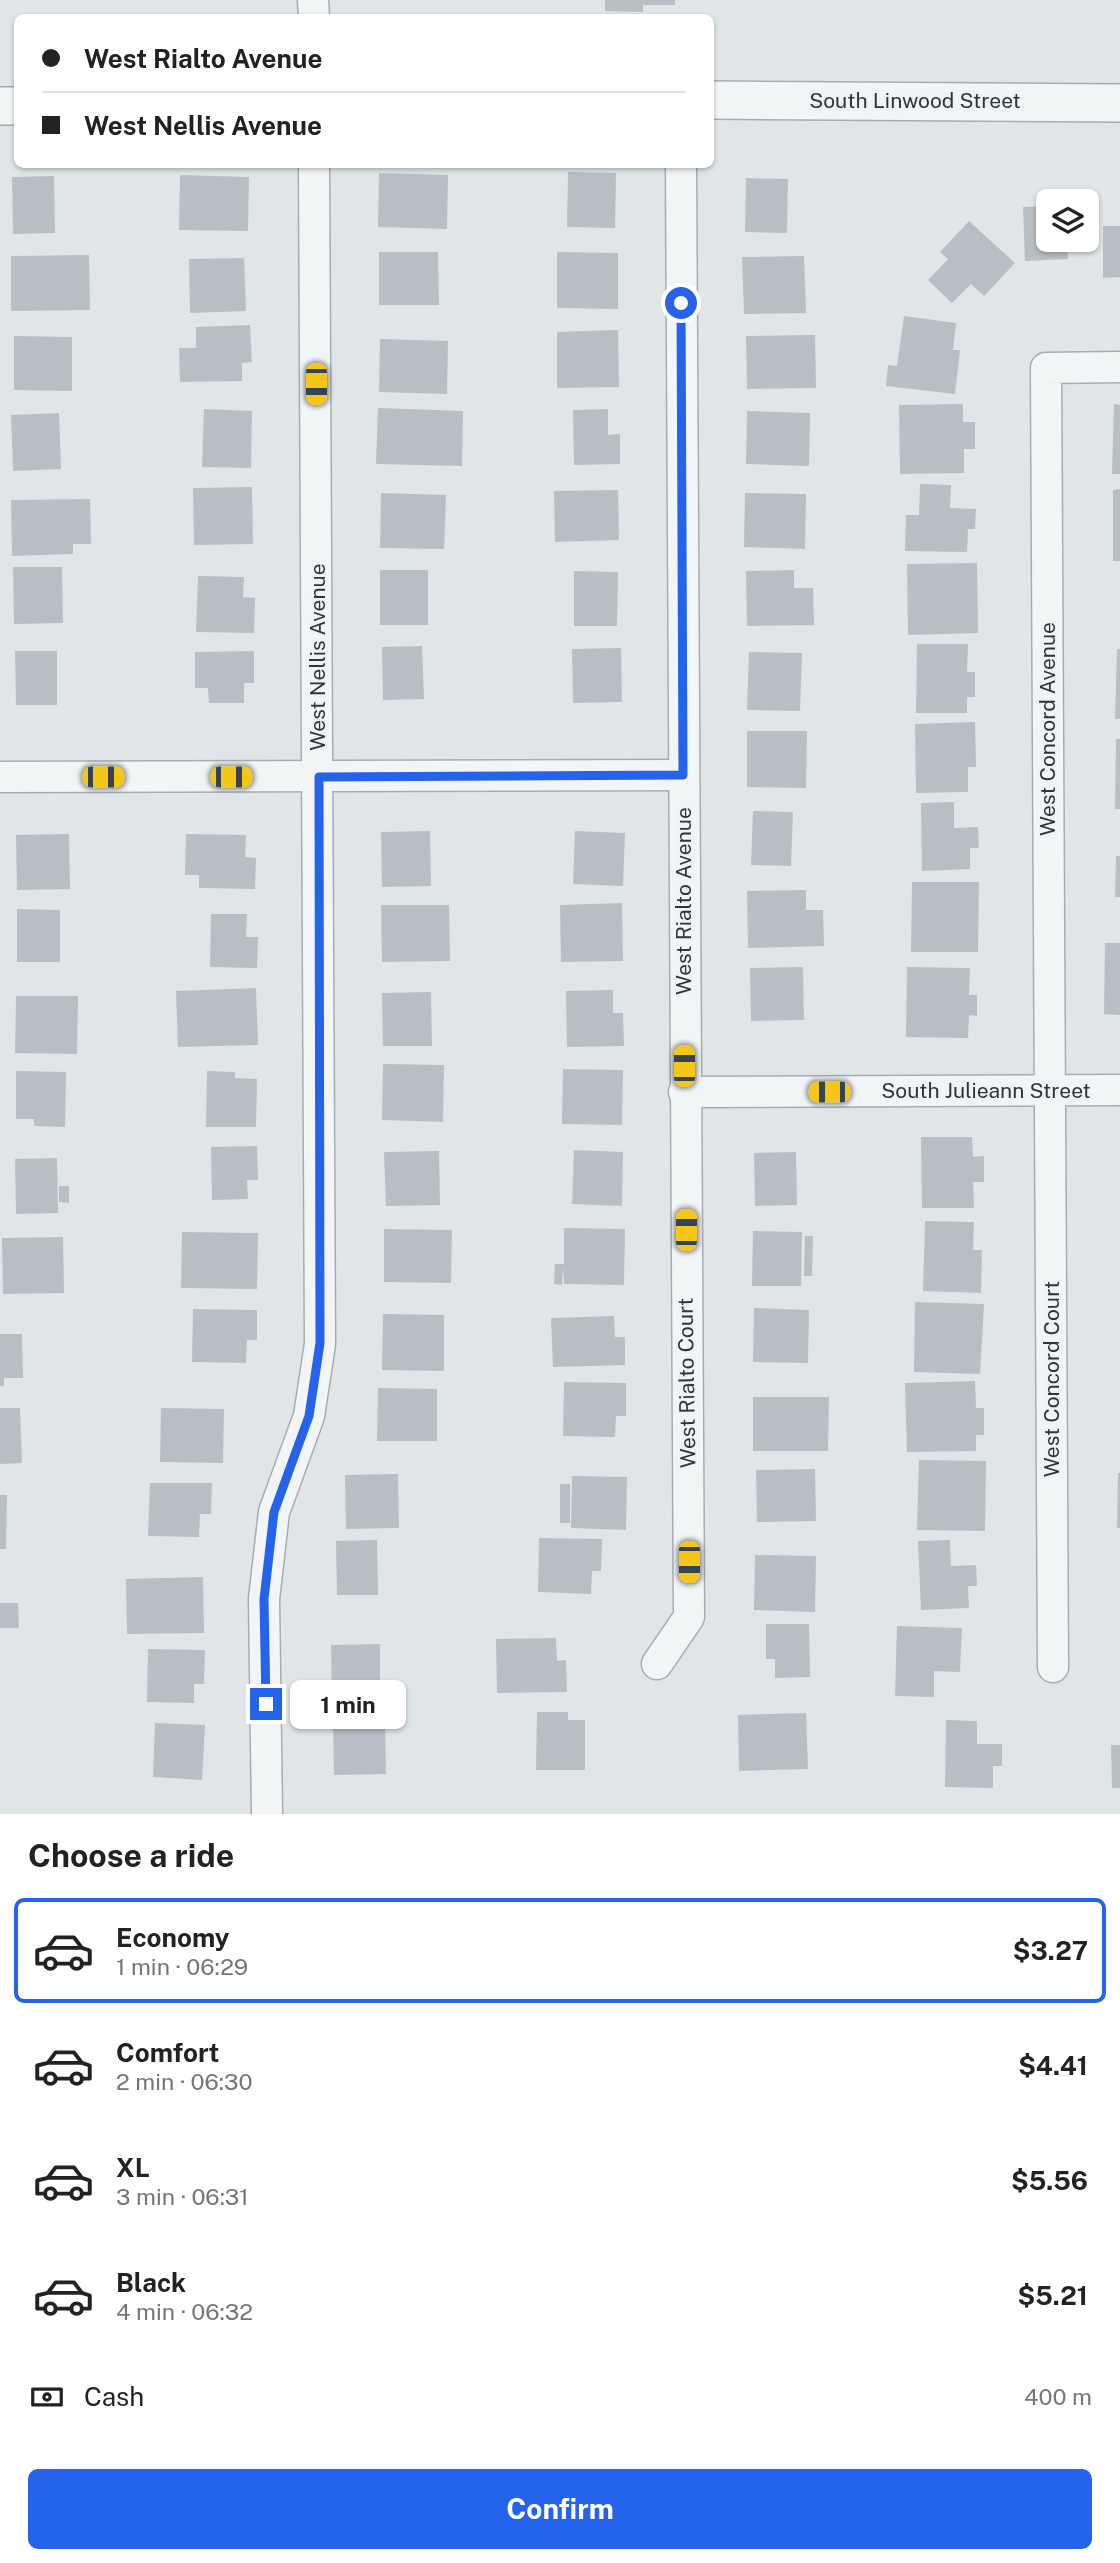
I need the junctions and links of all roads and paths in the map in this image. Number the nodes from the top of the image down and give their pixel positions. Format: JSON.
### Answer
{"nodes":[{"id":1,"x":714,"y":100,"type":"edge"},
{"id":2,"x":1120,"y":103,"type":"edge"},
{"id":3,"x":314,"y":168,"type":"edge"},
{"id":4,"x":681,"y":168,"type":"edge"},
{"id":5,"x":1120,"y":367,"type":"edge"},
{"id":6,"x":683,"y":775,"type":"junction"},
{"id":7,"x":0,"y":777,"type":"edge"},
{"id":8,"x":319,"y":777,"type":"junction"},
{"id":9,"x":1120,"y":1090,"type":"edge"},
{"id":10,"x":1051,"y":1091,"type":"junction"},
{"id":11,"x":684,"y":1092,"type":"junction"},
{"id":12,"x":657,"y":1664,"type":"dead end"},
{"id":13,"x":1053,"y":1667,"type":"dead end"},
{"id":14,"x":267,"y":1814,"type":"edge"}],
"edges":[{"from":1,"to":2,"type":"street","name":"South Linwood Street"},
{"from":3,"to":8,"type":"street","name":"West Nellis Avenue"},
{"from":4,"to":6,"type":"street","name":"West Rialto Avenue"},
{"from":5,"to":10,"type":"street","name":"West Concord Avenue"},
{"from":6,"to":8,"type":"street"},
{"from":6,"to":11,"type":"street","name":"West Rialto Avenue"},
{"from":7,"to":8,"type":"street"},
{"from":8,"to":14,"type":"street","name":"West Nellis Avenue"},
{"from":9,"to":10,"type":"street","name":"South Julieann Street"},
{"from":10,"to":11,"type":"street","name":"South Julieann Street"},
{"from":10,"to":13,"type":"street","name":"West Concord Court"},
{"from":11,"to":12,"type":"street","name":"West Rialto Court"}]}
